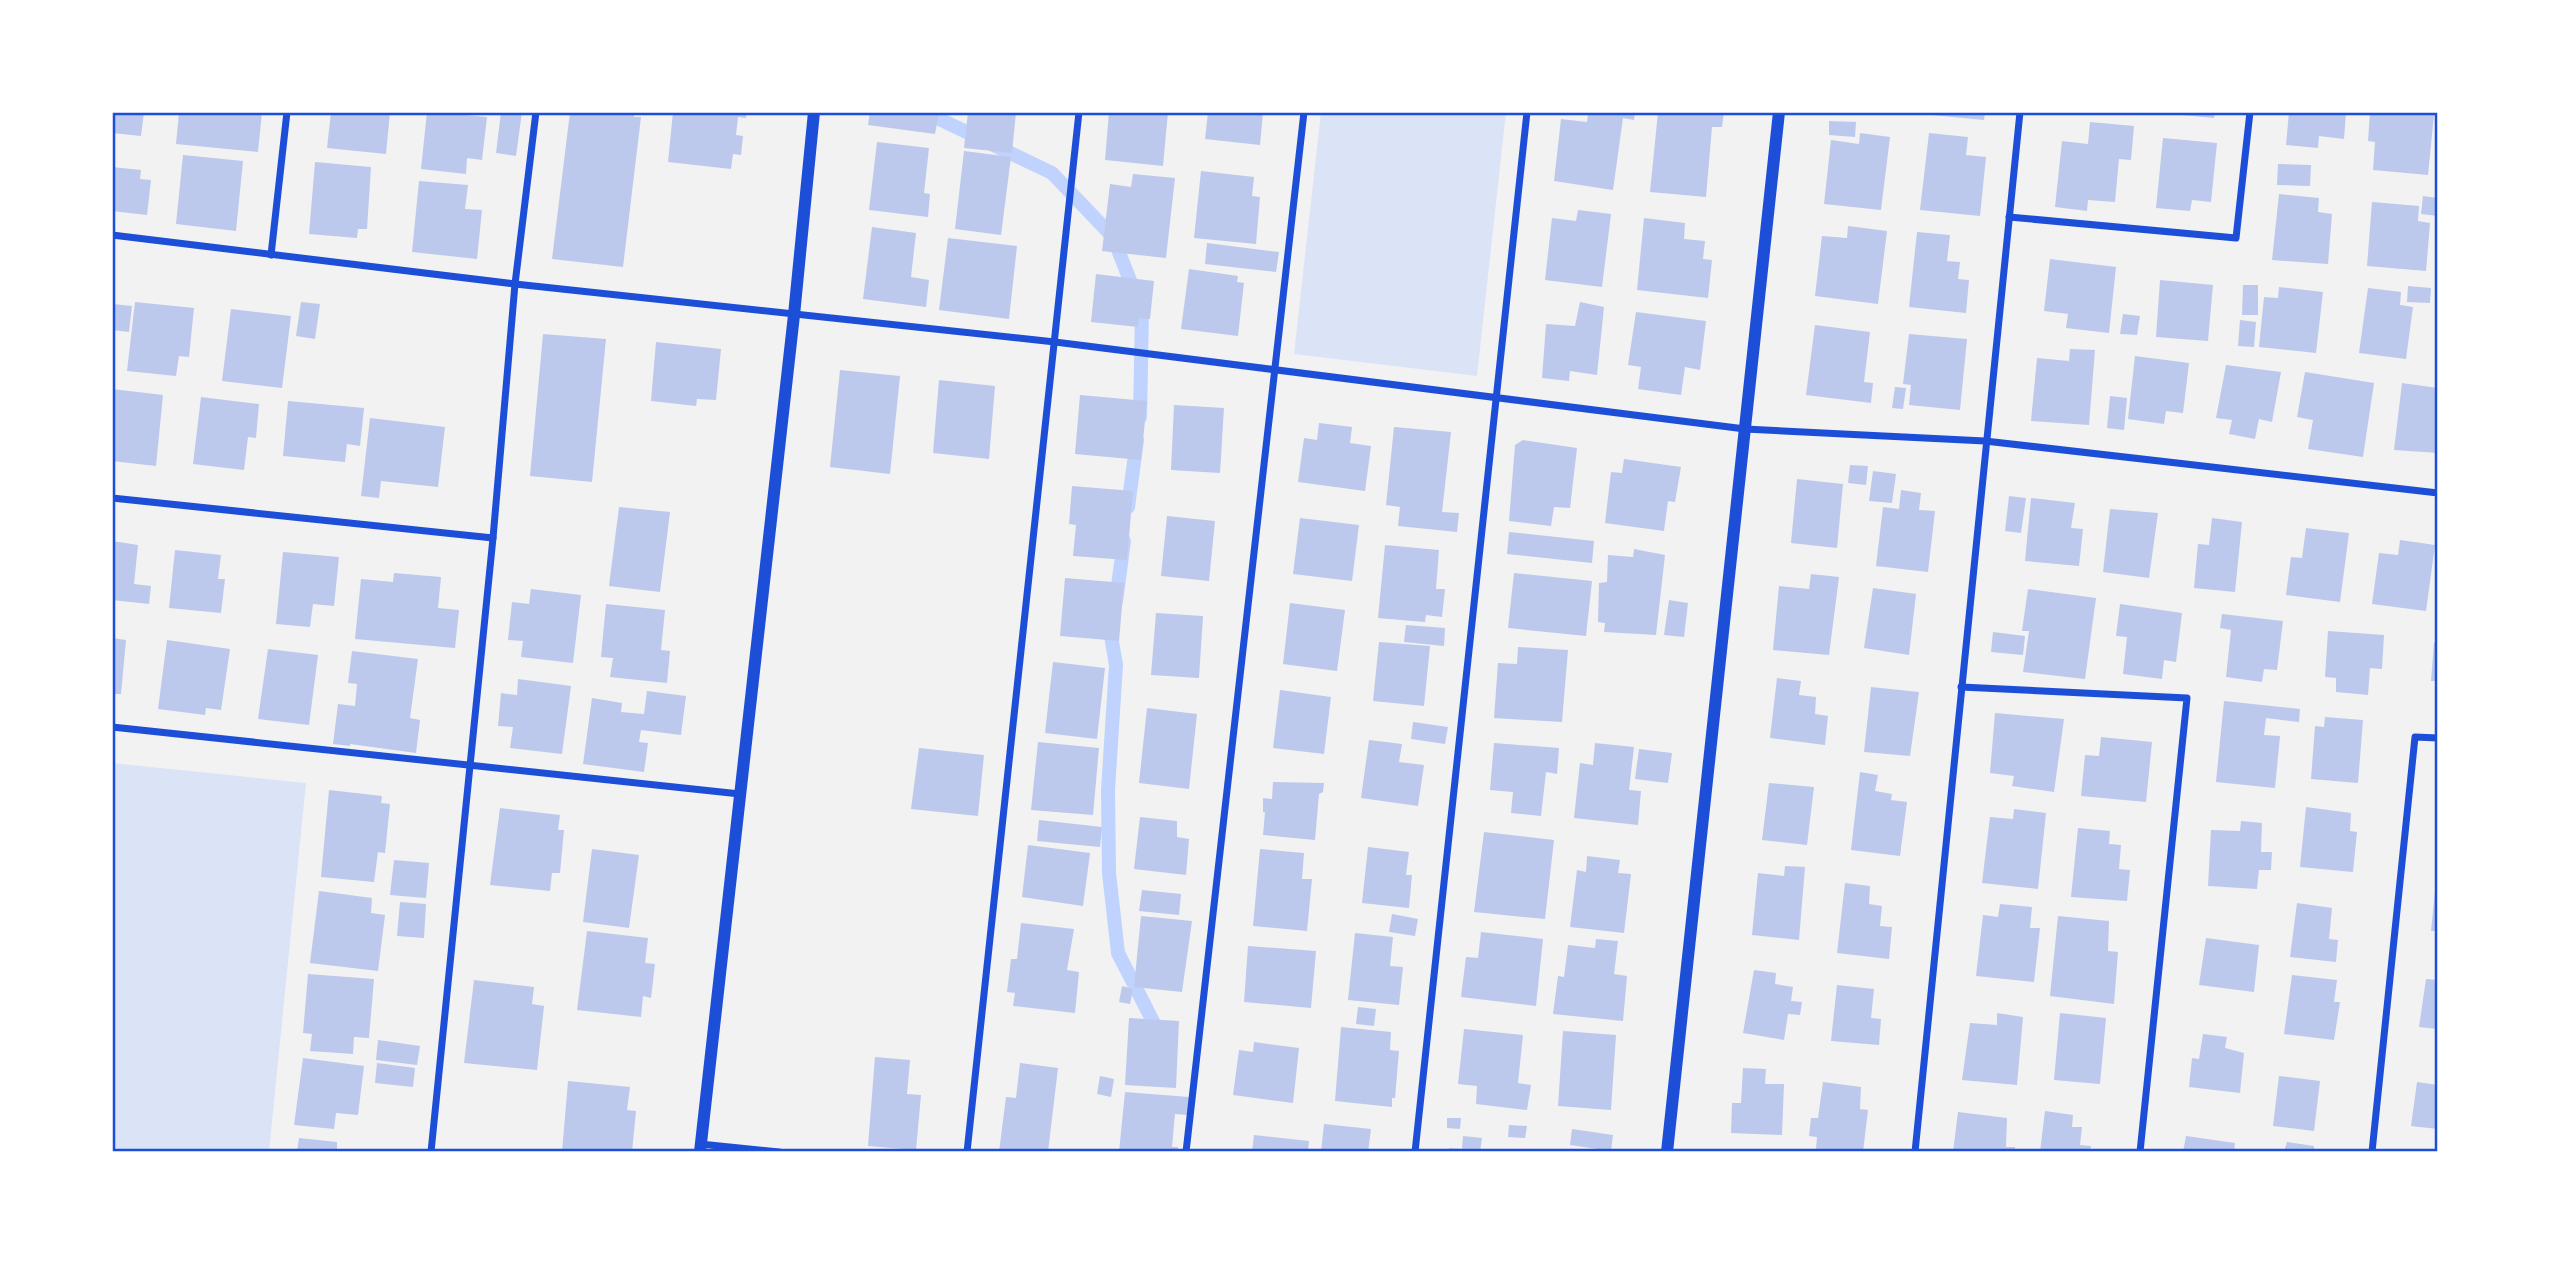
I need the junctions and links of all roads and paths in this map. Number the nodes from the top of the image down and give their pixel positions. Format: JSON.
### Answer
{"nodes":[{"id":1,"x":287,"y":112,"type":"edge"},
{"id":2,"x":536,"y":112,"type":"edge"},
{"id":3,"x":814,"y":112,"type":"edge"},
{"id":4,"x":1079,"y":112,"type":"edge"},
{"id":5,"x":1304,"y":112,"type":"edge"},
{"id":6,"x":1527,"y":112,"type":"edge"},
{"id":7,"x":1779,"y":112,"type":"edge"},
{"id":8,"x":2020,"y":112,"type":"edge"},
{"id":9,"x":2250,"y":112,"type":"edge"},
{"id":10,"x":2009,"y":217,"type":"junction"},
{"id":11,"x":112,"y":235,"type":"edge"},
{"id":12,"x":271,"y":255,"type":"junction"},
{"id":13,"x":514,"y":284,"type":"junction"},
{"id":14,"x":794,"y":315,"type":"junction"},
{"id":15,"x":1055,"y":342,"type":"junction"},
{"id":16,"x":1276,"y":371,"type":"junction"},
{"id":17,"x":1496,"y":399,"type":"junction"},
{"id":18,"x":1745,"y":429,"type":"junction"},
{"id":19,"x":1985,"y":441,"type":"junction"},
{"id":20,"x":2438,"y":493,"type":"edge"},
{"id":21,"x":112,"y":498,"type":"edge"},
{"id":22,"x":494,"y":538,"type":"junction"},
{"id":23,"x":1961,"y":687,"type":"junction"},
{"id":24,"x":112,"y":727,"type":"edge"},
{"id":25,"x":2438,"y":738,"type":"edge"},
{"id":26,"x":469,"y":766,"type":"junction"},
{"id":27,"x":740,"y":794,"type":"junction"},
{"id":28,"x":700,"y":1148,"type":"edge"},
{"id":29,"x":431,"y":1152,"type":"edge"},
{"id":30,"x":779,"y":1152,"type":"edge"},
{"id":31,"x":967,"y":1152,"type":"edge"},
{"id":32,"x":1186,"y":1152,"type":"edge"},
{"id":33,"x":1415,"y":1152,"type":"edge"},
{"id":34,"x":1667,"y":1152,"type":"edge"},
{"id":35,"x":1915,"y":1152,"type":"edge"},
{"id":36,"x":2140,"y":1152,"type":"edge"},
{"id":37,"x":2372,"y":1152,"type":"edge"}],
"edges":[{"from":1,"to":12,"type":"street"},
{"from":2,"to":13,"type":"street"},
{"from":3,"to":14,"type":"street"},
{"from":4,"to":15,"type":"street"},
{"from":5,"to":16,"type":"street"},
{"from":6,"to":17,"type":"street"},
{"from":7,"to":18,"type":"street"},
{"from":8,"to":10,"type":"street"},
{"from":9,"to":10,"type":"street"},
{"from":10,"to":19,"type":"street"},
{"from":11,"to":12,"type":"street"},
{"from":12,"to":13,"type":"street"},
{"from":13,"to":14,"type":"street"},
{"from":13,"to":22,"type":"street"},
{"from":14,"to":15,"type":"street"},
{"from":14,"to":27,"type":"street"},
{"from":15,"to":16,"type":"street"},
{"from":15,"to":31,"type":"street"},
{"from":16,"to":17,"type":"street"},
{"from":16,"to":32,"type":"street"},
{"from":17,"to":18,"type":"street"},
{"from":17,"to":33,"type":"street"},
{"from":18,"to":19,"type":"street"},
{"from":18,"to":34,"type":"street"},
{"from":19,"to":20,"type":"street"},
{"from":19,"to":23,"type":"street"},
{"from":21,"to":22,"type":"street"},
{"from":22,"to":26,"type":"street"},
{"from":23,"to":35,"type":"street"},
{"from":23,"to":36,"type":"street"},
{"from":24,"to":26,"type":"street"},
{"from":25,"to":37,"type":"street"},
{"from":26,"to":27,"type":"street"},
{"from":26,"to":29,"type":"street"},
{"from":27,"to":28,"type":"street"},
{"from":28,"to":30,"type":"street"}]}
